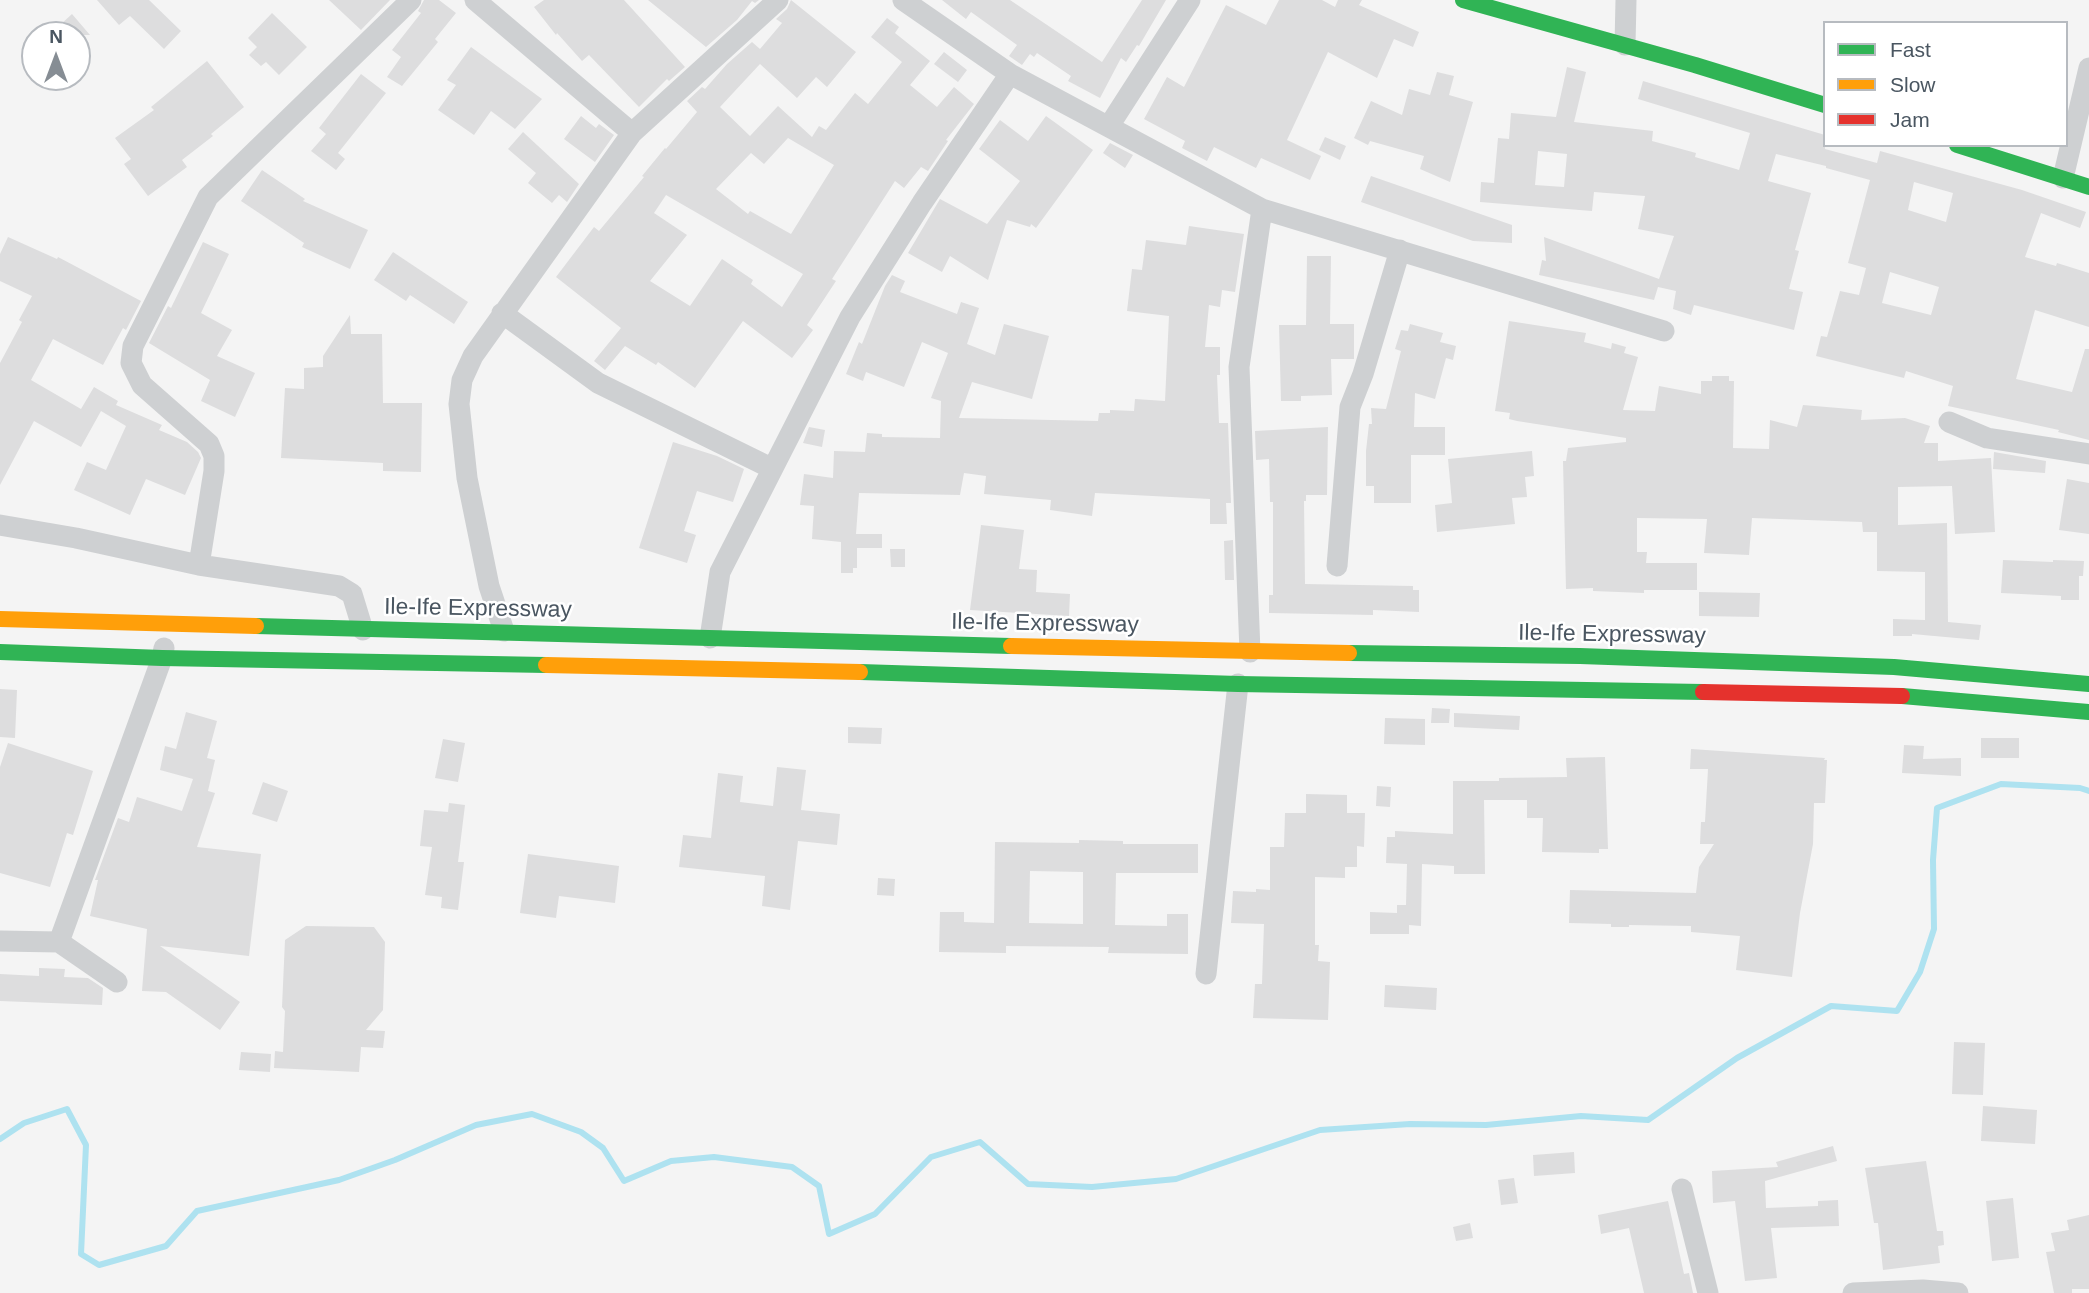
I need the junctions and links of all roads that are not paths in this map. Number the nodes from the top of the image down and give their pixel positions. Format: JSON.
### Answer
{"nodes":[{"id":1,"x":411,"y":0,"type":"edge"},
{"id":2,"x":475,"y":0,"type":"edge"},
{"id":3,"x":778,"y":0,"type":"edge"},
{"id":4,"x":903,"y":0,"type":"edge"},
{"id":5,"x":1190,"y":0,"type":"edge"},
{"id":6,"x":1463,"y":0,"type":"edge"},
{"id":7,"x":1626,"y":0,"type":"edge"},
{"id":8,"x":1625,"y":45,"type":"junction"},
{"id":9,"x":2089,"y":68,"type":"edge"},
{"id":10,"x":1010,"y":75,"type":"junction"},
{"id":11,"x":1823,"y":104,"type":"edge"},
{"id":12,"x":1109,"y":126,"type":"junction"},
{"id":13,"x":632,"y":133,"type":"junction"},
{"id":14,"x":1963,"y":147,"type":"edge"},
{"id":15,"x":2063,"y":178,"type":"junction"},
{"id":16,"x":2089,"y":187,"type":"edge"},
{"id":17,"x":1262,"y":209,"type":"junction"},
{"id":18,"x":1400,"y":250,"type":"junction"},
{"id":19,"x":502,"y":313,"type":"junction"},
{"id":20,"x":1664,"y":331,"type":"dead end"},
{"id":21,"x":1949,"y":422,"type":"dead end"},
{"id":22,"x":2089,"y":454,"type":"edge"},
{"id":23,"x":771,"y":468,"type":"junction"},
{"id":24,"x":0,"y":524,"type":"edge"},
{"id":25,"x":199,"y":565,"type":"junction"},
{"id":26,"x":1337,"y":566,"type":"dead end"},
{"id":27,"x":0,"y":619,"type":"edge"},
{"id":28,"x":167,"y":624,"type":"junction"},
{"id":29,"x":363,"y":630,"type":"junction"},
{"id":30,"x":504,"y":631,"type":"junction"},
{"id":31,"x":710,"y":638,"type":"junction"},
{"id":32,"x":887,"y":643,"type":"junction"},
{"id":33,"x":0,"y":652,"type":"edge"},
{"id":34,"x":1250,"y":652,"type":"junction"},
{"id":35,"x":162,"y":658,"type":"junction"},
{"id":36,"x":889,"y":673,"type":"junction"},
{"id":37,"x":1238,"y":684,"type":"junction"},
{"id":38,"x":2089,"y":684,"type":"edge"},
{"id":39,"x":2089,"y":712,"type":"edge"},
{"id":40,"x":0,"y":942,"type":"edge"},
{"id":41,"x":59,"y":942,"type":"junction"},
{"id":42,"x":1206,"y":974,"type":"dead end"},
{"id":43,"x":117,"y":982,"type":"dead end"},
{"id":44,"x":1682,"y":1189,"type":"dead end"},
{"id":45,"x":1707,"y":1293,"type":"edge"},
{"id":46,"x":1853,"y":1293,"type":"edge"},
{"id":47,"x":1958,"y":1293,"type":"edge"}],
"edges":[{"from":1,"to":25,"type":"street"},
{"from":2,"to":13,"type":"street"},
{"from":3,"to":13,"type":"street"},
{"from":4,"to":10,"type":"street"},
{"from":5,"to":12,"type":"street"},
{"from":6,"to":8,"type":"main road"},
{"from":7,"to":8,"type":"street"},
{"from":8,"to":11,"type":"main road"},
{"from":9,"to":15,"type":"street"},
{"from":10,"to":12,"type":"street"},
{"from":10,"to":23,"type":"street"},
{"from":12,"to":17,"type":"street"},
{"from":13,"to":19,"type":"street"},
{"from":14,"to":15,"type":"main road"},
{"from":15,"to":16,"type":"main road"},
{"from":17,"to":18,"type":"street"},
{"from":17,"to":34,"type":"street"},
{"from":18,"to":20,"type":"street"},
{"from":18,"to":26,"type":"street"},
{"from":19,"to":23,"type":"street"},
{"from":19,"to":30,"type":"street"},
{"from":21,"to":22,"type":"street"},
{"from":23,"to":31,"type":"street"},
{"from":24,"to":25,"type":"street"},
{"from":25,"to":29,"type":"street"},
{"from":27,"to":28,"type":"main road","name":"Ile-Ife Expressway"},
{"from":28,"to":29,"type":"main road","name":"Ile-Ife Expressway"},
{"from":28,"to":35,"type":"street"},
{"from":29,"to":30,"type":"main road","name":"Ile-Ife Expressway"},
{"from":30,"to":31,"type":"main road","name":"Ile-Ife Expressway"},
{"from":31,"to":32,"type":"main road","name":"Ile-Ife Expressway"},
{"from":32,"to":34,"type":"main road","name":"Ile-Ife Expressway"},
{"from":32,"to":36,"type":"main road"},
{"from":33,"to":35,"type":"main road"},
{"from":34,"to":38,"type":"main road","name":"Ile-Ife Expressway"},
{"from":35,"to":36,"type":"main road"},
{"from":35,"to":41,"type":"street"},
{"from":36,"to":37,"type":"main road"},
{"from":37,"to":39,"type":"main road"},
{"from":37,"to":42,"type":"street"},
{"from":40,"to":41,"type":"street"},
{"from":41,"to":43,"type":"street"},
{"from":44,"to":45,"type":"street"},
{"from":46,"to":47,"type":"street"}]}
